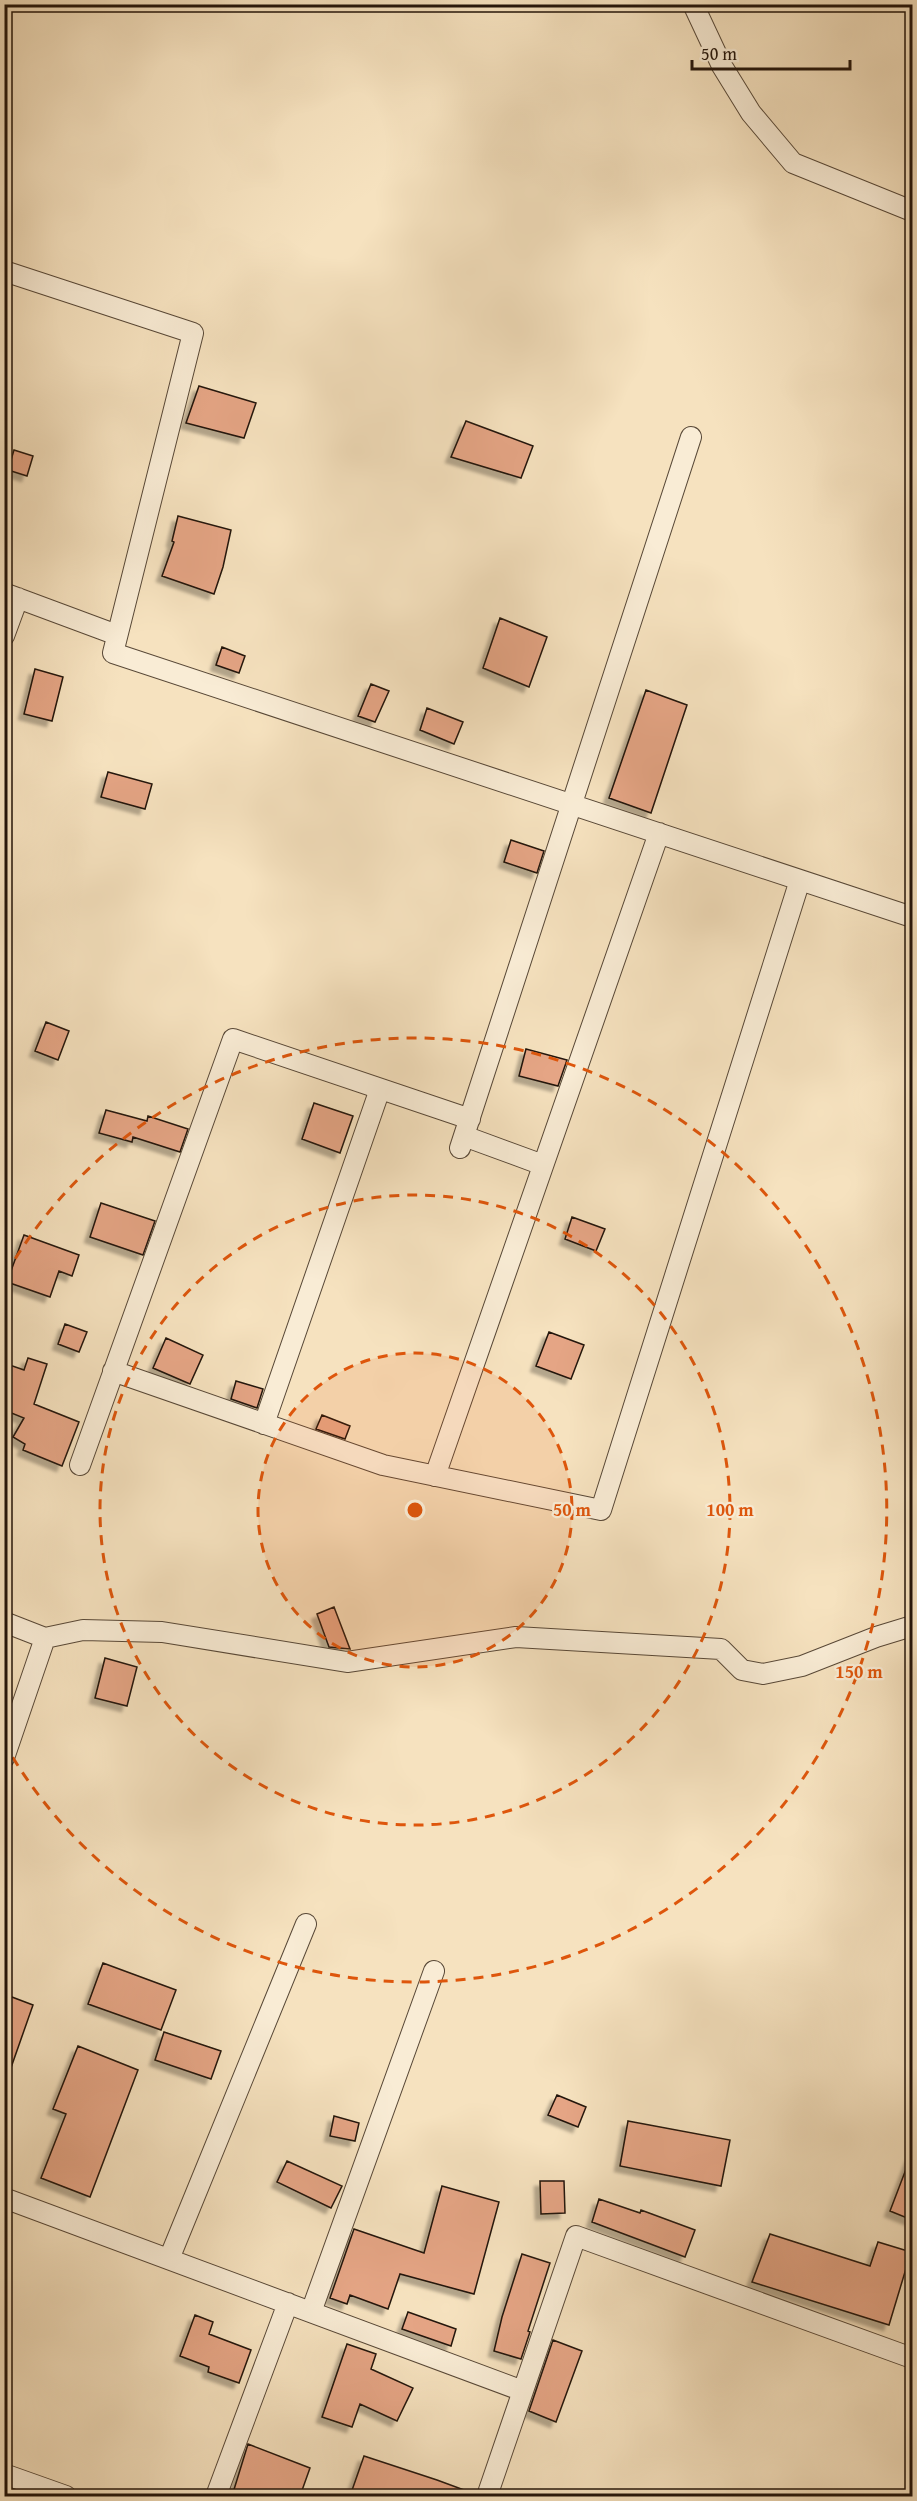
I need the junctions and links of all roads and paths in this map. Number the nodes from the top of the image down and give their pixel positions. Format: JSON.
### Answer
{"nodes":[{"id":1,"x":693,"y":4,"type":"edge"},
{"id":2,"x":912,"y":211,"type":"edge"},
{"id":3,"x":4,"y":271,"type":"edge"},
{"id":4,"x":691,"y":437,"type":"dead end"},
{"id":5,"x":11,"y":596,"type":"edge"},
{"id":6,"x":117,"y":635,"type":"junction"},
{"id":7,"x":4,"y":636,"type":"edge"},
{"id":8,"x":572,"y":804,"type":"junction"},
{"id":9,"x":659,"y":833,"type":"junction"},
{"id":10,"x":801,"y":880,"type":"junction"},
{"id":11,"x":912,"y":916,"type":"edge"},
{"id":12,"x":380,"y":1089,"type":"junction"},
{"id":13,"x":465,"y":1134,"type":"junction"},
{"id":14,"x":543,"y":1165,"type":"junction"},
{"id":15,"x":113,"y":1371,"type":"junction"},
{"id":16,"x":264,"y":1424,"type":"junction"},
{"id":17,"x":80,"y":1465,"type":"dead end"},
{"id":18,"x":435,"y":1476,"type":"junction"},
{"id":19,"x":4,"y":1622,"type":"edge"},
{"id":20,"x":912,"y":1626,"type":"edge"},
{"id":21,"x":45,"y":1638,"type":"junction"},
{"id":22,"x":4,"y":1758,"type":"edge"},
{"id":23,"x":306,"y":1924,"type":"dead end"},
{"id":24,"x":434,"y":1971,"type":"dead end"},
{"id":25,"x":4,"y":2198,"type":"edge"},
{"id":26,"x":170,"y":2259,"type":"junction"},
{"id":27,"x":288,"y":2303,"type":"junction"},
{"id":28,"x":311,"y":2312,"type":"junction"},
{"id":29,"x":912,"y":2358,"type":"edge"},
{"id":30,"x":523,"y":2391,"type":"junction"},
{"id":31,"x":4,"y":2474,"type":"edge"},
{"id":32,"x":66,"y":2496,"type":"edge"},
{"id":33,"x":216,"y":2496,"type":"edge"},
{"id":34,"x":487,"y":2496,"type":"edge"}],
"edges":[{"from":1,"to":2,"type":"street"},
{"from":3,"to":6,"type":"street"},
{"from":4,"to":8,"type":"street"},
{"from":5,"to":6,"type":"street"},
{"from":5,"to":7,"type":"street"},
{"from":6,"to":8,"type":"street"},
{"from":8,"to":9,"type":"street"},
{"from":8,"to":13,"type":"street"},
{"from":9,"to":10,"type":"street"},
{"from":9,"to":14,"type":"street"},
{"from":10,"to":11,"type":"street"},
{"from":10,"to":18,"type":"street"},
{"from":12,"to":13,"type":"street"},
{"from":12,"to":15,"type":"street"},
{"from":12,"to":16,"type":"street"},
{"from":13,"to":14,"type":"street"},
{"from":14,"to":18,"type":"street"},
{"from":15,"to":16,"type":"street"},
{"from":15,"to":17,"type":"street"},
{"from":16,"to":18,"type":"street"},
{"from":19,"to":21,"type":"street"},
{"from":20,"to":21,"type":"street"},
{"from":21,"to":22,"type":"street"},
{"from":23,"to":26,"type":"street"},
{"from":24,"to":28,"type":"street"},
{"from":25,"to":26,"type":"street"},
{"from":26,"to":27,"type":"street"},
{"from":27,"to":28,"type":"street"},
{"from":27,"to":33,"type":"street"},
{"from":28,"to":30,"type":"street"},
{"from":29,"to":30,"type":"street"},
{"from":30,"to":34,"type":"street"},
{"from":31,"to":32,"type":"street"}]}
